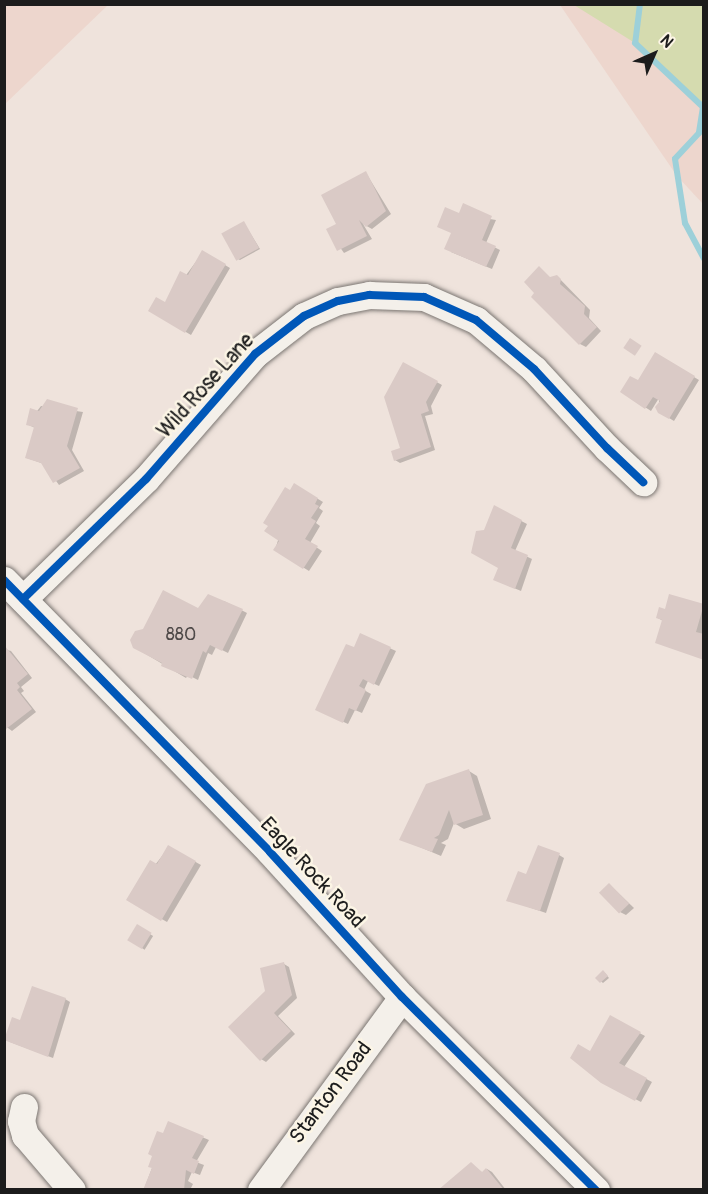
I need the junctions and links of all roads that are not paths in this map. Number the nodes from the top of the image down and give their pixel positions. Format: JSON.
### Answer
{"nodes":[{"id":1,"x":643,"y":482,"type":"dead end"},
{"id":2,"x":14,"y":589,"type":"edge"},
{"id":3,"x":402,"y":997,"type":"junction"},
{"id":4,"x":24,"y":1107,"type":"dead end"},
{"id":5,"x":72,"y":1190,"type":"edge"},
{"id":6,"x":261,"y":1190,"type":"edge"},
{"id":7,"x":596,"y":1190,"type":"edge"}],
"edges":[{"from":1,"to":2,"type":"street","name":"Wild Rose Lane"},
{"from":2,"to":3,"type":"street","name":"Eagle Rock Road"},
{"from":3,"to":6,"type":"street","name":"Stanton Road"},
{"from":3,"to":7,"type":"street","name":"Eagle Rock Road"},
{"from":4,"to":5,"type":"street"}]}
